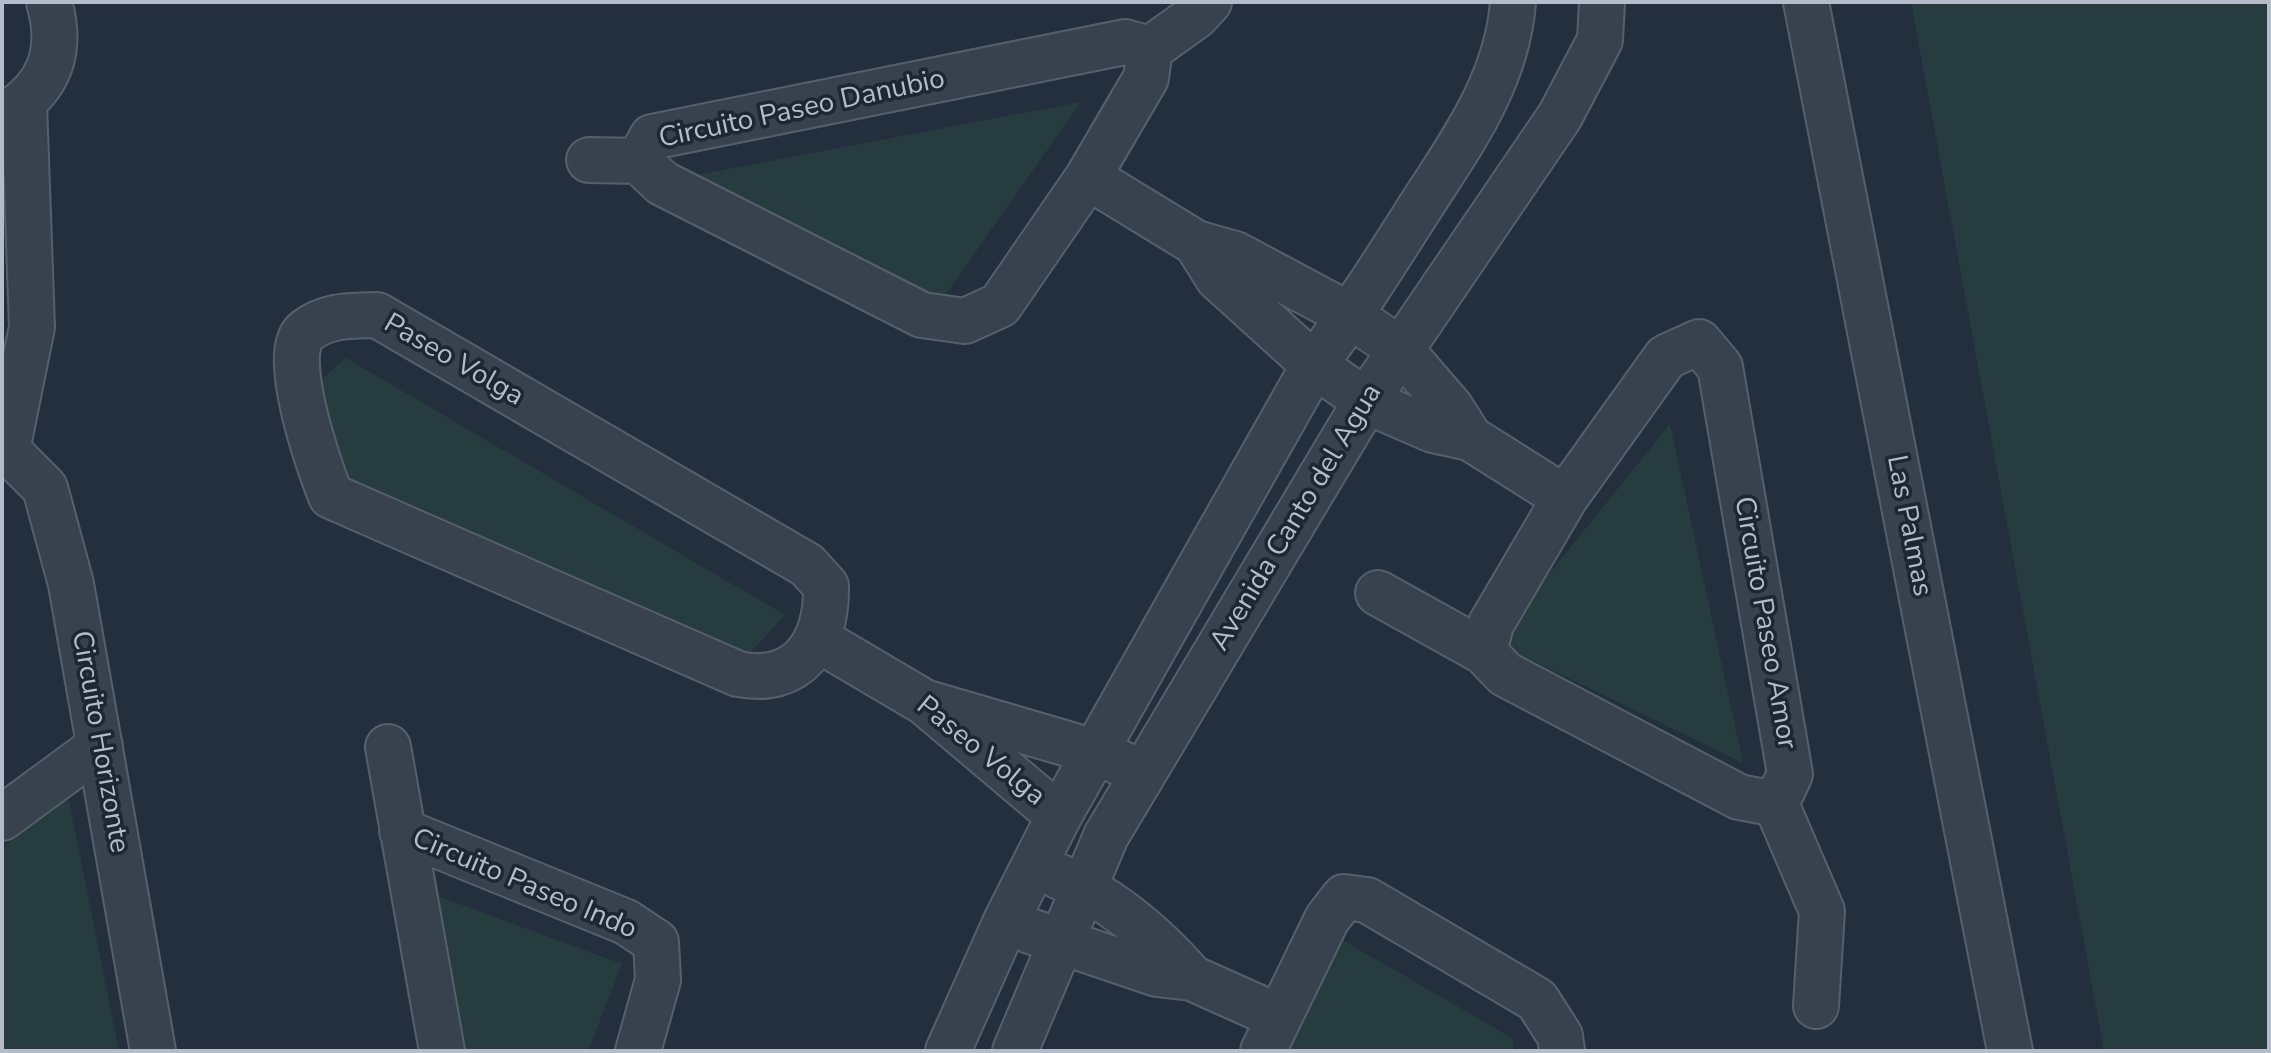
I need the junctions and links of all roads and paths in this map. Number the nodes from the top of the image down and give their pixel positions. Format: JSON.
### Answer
{"nodes":[{"id":1,"x":49,"y":2,"type":"edge"},
{"id":2,"x":1209,"y":2,"type":"edge"},
{"id":3,"x":1513,"y":2,"type":"edge"},
{"id":4,"x":1602,"y":2,"type":"edge"},
{"id":5,"x":1806,"y":2,"type":"edge"},
{"id":6,"x":1150,"y":49,"type":"junction"},
{"id":7,"x":13,"y":110,"type":"edge"},
{"id":8,"x":589,"y":160,"type":"dead end"},
{"id":9,"x":639,"y":161,"type":"junction"},
{"id":10,"x":1088,"y":177,"type":"junction"},
{"id":11,"x":1196,"y":243,"type":"junction"},
{"id":12,"x":1351,"y":316,"type":"junction"},
{"id":13,"x":1401,"y":350,"type":"junction"},
{"id":14,"x":1314,"y":365,"type":"junction"},
{"id":15,"x":1366,"y":401,"type":"junction"},
{"id":16,"x":1470,"y":438,"type":"junction"},
{"id":17,"x":5,"y":451,"type":"edge"},
{"id":18,"x":1565,"y":498,"type":"junction"},
{"id":19,"x":1378,"y":593,"type":"dead end"},
{"id":20,"x":819,"y":640,"type":"junction"},
{"id":21,"x":1484,"y":652,"type":"junction"},
{"id":22,"x":924,"y":702,"type":"junction"},
{"id":23,"x":100,"y":746,"type":"junction"},
{"id":24,"x":388,"y":747,"type":"dead end"},
{"id":25,"x":1095,"y":752,"type":"junction"},
{"id":26,"x":1144,"y":773,"type":"junction"},
{"id":27,"x":1776,"y":804,"type":"junction"},
{"id":28,"x":1059,"y":816,"type":"junction"},
{"id":29,"x":2,"y":818,"type":"edge"},
{"id":30,"x":402,"y":831,"type":"junction"},
{"id":31,"x":1034,"y":866,"type":"junction"},
{"id":32,"x":1083,"y":886,"type":"junction"},
{"id":33,"x":1006,"y":921,"type":"junction"},
{"id":34,"x":1059,"y":943,"type":"junction"},
{"id":35,"x":1192,"y":978,"type":"junction"},
{"id":36,"x":1816,"y":1006,"type":"dead end"},
{"id":37,"x":1271,"y":1034,"type":"edge"},
{"id":38,"x":153,"y":1051,"type":"edge"},
{"id":39,"x":442,"y":1051,"type":"edge"},
{"id":40,"x":638,"y":1051,"type":"edge"},
{"id":41,"x":948,"y":1051,"type":"edge"},
{"id":42,"x":1015,"y":1051,"type":"edge"},
{"id":43,"x":1562,"y":1051,"type":"edge"},
{"id":44,"x":2010,"y":1051,"type":"edge"}],
"edges":[{"from":1,"to":7,"type":"street"},
{"from":2,"to":6,"type":"street"},
{"from":3,"to":12,"type":"street","name":"Avenida Canto del Agua"},
{"from":4,"to":13,"type":"street","name":"Avenida Canto del Agua"},
{"from":5,"to":44,"type":"street","name":"Las Palmas"},
{"from":6,"to":9,"type":"street","name":"Circuito Paseo Danubio"},
{"from":6,"to":10,"type":"street","name":"Circuito Paseo Danubio"},
{"from":7,"to":17,"type":"street"},
{"from":8,"to":9,"type":"street"},
{"from":9,"to":10,"type":"street","name":"Circuito Paseo Danubio"},
{"from":10,"to":11,"type":"street"},
{"from":11,"to":12,"type":"street"},
{"from":11,"to":14,"type":"street"},
{"from":12,"to":13,"type":"street"},
{"from":12,"to":14,"type":"street","name":"Avenida Canto del Agua"},
{"from":13,"to":15,"type":"street","name":"Avenida Canto del Agua"},
{"from":13,"to":16,"type":"street"},
{"from":14,"to":15,"type":"street"},
{"from":14,"to":25,"type":"street","name":"Avenida Canto del Agua"},
{"from":15,"to":16,"type":"street"},
{"from":15,"to":26,"type":"street","name":"Avenida Canto del Agua"},
{"from":16,"to":18,"type":"street"},
{"from":17,"to":23,"type":"street","name":"Circuito Horizonte"},
{"from":18,"to":21,"type":"street","name":"Circuito Paseo Amor"},
{"from":18,"to":27,"type":"street","name":"Circuito Paseo Amor"},
{"from":19,"to":21,"type":"street"},
{"from":20,"to":20,"type":"street","name":"Paseo Volga"},
{"from":20,"to":22,"type":"street","name":"Paseo Volga"},
{"from":21,"to":27,"type":"street"},
{"from":22,"to":25,"type":"street"},
{"from":22,"to":28,"type":"street","name":"Paseo Volga"},
{"from":23,"to":29,"type":"street"},
{"from":23,"to":38,"type":"street","name":"Circuito Horizonte"},
{"from":24,"to":30,"type":"street"},
{"from":25,"to":26,"type":"street"},
{"from":25,"to":28,"type":"street","name":"Avenida Canto del Agua"},
{"from":26,"to":32,"type":"street","name":"Avenida Canto del Agua"},
{"from":27,"to":36,"type":"street"},
{"from":28,"to":31,"type":"street","name":"Avenida Canto del Agua"},
{"from":30,"to":39,"type":"street","name":"Circuito Paseo Indo"},
{"from":30,"to":40,"type":"street","name":"Circuito Paseo Indo"},
{"from":31,"to":32,"type":"street"},
{"from":31,"to":33,"type":"street","name":"Avenida Canto del Agua"},
{"from":32,"to":34,"type":"street","name":"Avenida Canto del Agua"},
{"from":32,"to":35,"type":"street"},
{"from":33,"to":34,"type":"street"},
{"from":33,"to":41,"type":"street","name":"Avenida Canto del Agua"},
{"from":34,"to":35,"type":"street"},
{"from":34,"to":42,"type":"street","name":"Avenida Canto del Agua"},
{"from":35,"to":37,"type":"street"},
{"from":37,"to":43,"type":"street"}]}
